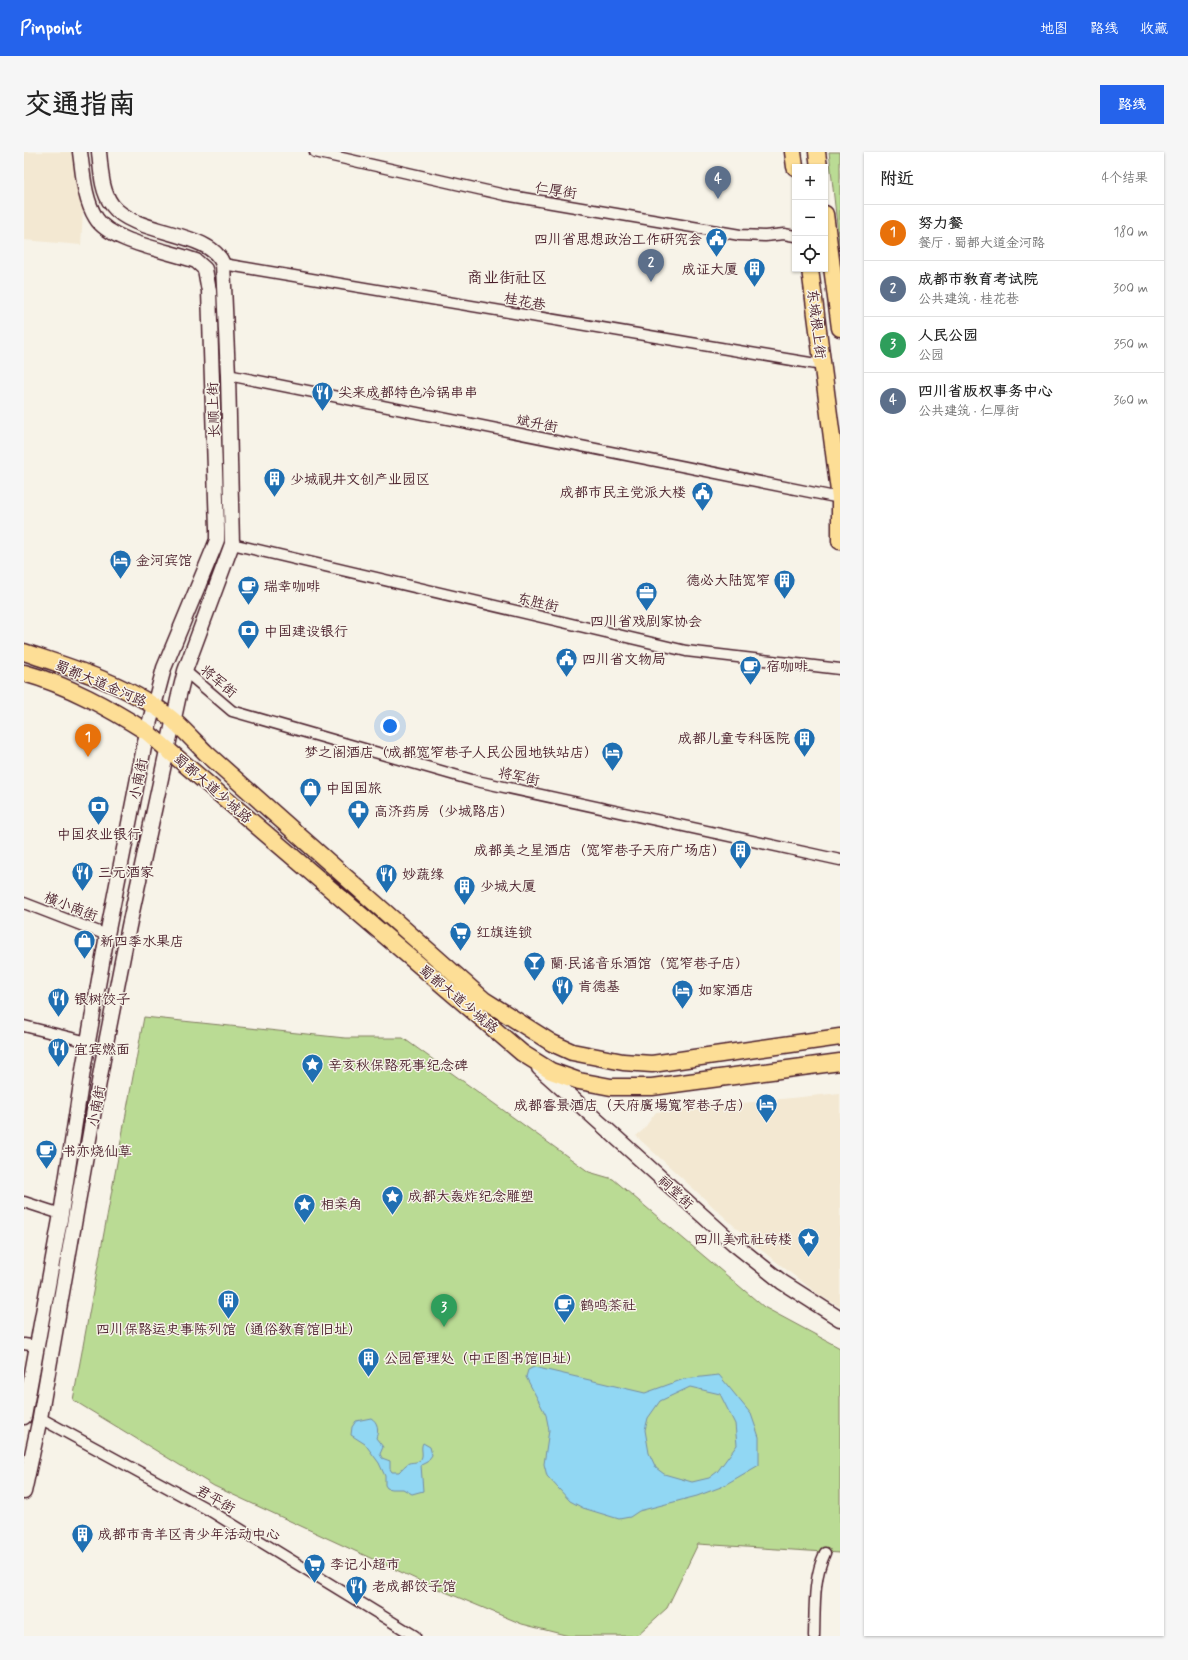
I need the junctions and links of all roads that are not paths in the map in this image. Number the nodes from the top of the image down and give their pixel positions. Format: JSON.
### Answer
{"nodes":[{"id":1,"x":80,"y":152,"type":"edge"},
{"id":2,"x":99,"y":152,"type":"edge"},
{"id":3,"x":315,"y":152,"type":"edge"},
{"id":4,"x":793,"y":152,"type":"edge"},
{"id":5,"x":817,"y":152,"type":"edge"},
{"id":6,"x":795,"y":164,"type":"edge"},
{"id":7,"x":819,"y":164,"type":"edge"},
{"id":8,"x":792,"y":235,"type":"edge"},
{"id":9,"x":828,"y":236,"type":"edge"},
{"id":10,"x":223,"y":264,"type":"junction"},
{"id":11,"x":810,"y":272,"type":"edge"},
{"id":12,"x":840,"y":328,"type":"edge"},
{"id":13,"x":822,"y":365,"type":"junction"},
{"id":14,"x":228,"y":375,"type":"junction"},
{"id":15,"x":840,"y":499,"type":"edge"},
{"id":16,"x":840,"y":542,"type":"edge"},
{"id":17,"x":232,"y":544,"type":"junction"},
{"id":18,"x":24,"y":652,"type":"edge"},
{"id":19,"x":840,"y":669,"type":"edge"},
{"id":20,"x":185,"y":671,"type":"junction"},
{"id":21,"x":24,"y":673,"type":"edge"},
{"id":22,"x":154,"y":706,"type":"junction"},
{"id":23,"x":174,"y":720,"type":"junction"},
{"id":24,"x":148,"y":732,"type":"junction"},
{"id":25,"x":168,"y":748,"type":"junction"},
{"id":26,"x":840,"y":860,"type":"edge"},
{"id":27,"x":24,"y":903,"type":"edge"},
{"id":28,"x":107,"y":935,"type":"junction"},
{"id":29,"x":24,"y":1026,"type":"edge"},
{"id":30,"x":840,"y":1037,"type":"edge"},
{"id":31,"x":88,"y":1042,"type":"junction"},
{"id":32,"x":522,"y":1053,"type":"junction"},
{"id":33,"x":840,"y":1062,"type":"edge"},
{"id":34,"x":24,"y":1202,"type":"edge"},
{"id":35,"x":61,"y":1214,"type":"junction"},
{"id":36,"x":840,"y":1320,"type":"edge"},
{"id":37,"x":30,"y":1345,"type":"edge"},
{"id":38,"x":24,"y":1417,"type":"edge"},
{"id":39,"x":40,"y":1418,"type":"junction"},
{"id":40,"x":24,"y":1492,"type":"edge"},
{"id":41,"x":825,"y":1552,"type":"dead end"},
{"id":42,"x":415,"y":1636,"type":"edge"},
{"id":43,"x":814,"y":1636,"type":"edge"}],
"edges":[{"from":1,"to":22,"type":"main road","name":"长顺上街"},
{"from":2,"to":10,"type":"main road"},
{"from":3,"to":8,"type":"street","name":"仁厚街"},
{"from":4,"to":6,"type":"main road"},
{"from":5,"to":7,"type":"main road"},
{"from":9,"to":12,"type":"main road","name":"东城根上街"},
{"from":10,"to":13,"type":"street","name":"桂花巷"},
{"from":10,"to":14,"type":"main road","name":"长顺上街"},
{"from":11,"to":13,"type":"main road","name":"东城根上街"},
{"from":13,"to":15,"type":"main road","name":"东城根上街"},
{"from":14,"to":15,"type":"street","name":"斌升街"},
{"from":14,"to":17,"type":"main road","name":"长顺上街"},
{"from":15,"to":16,"type":"main road","name":"东城根上街"},
{"from":17,"to":19,"type":"street","name":"东胜街"},
{"from":17,"to":20,"type":"main road","name":"长顺上街"},
{"from":18,"to":22,"type":"main road","name":"蜀都大道金河路"},
{"from":20,"to":23,"type":"main road","name":"长顺上街"},
{"from":20,"to":26,"type":"street","name":"将军街"},
{"from":21,"to":24,"type":"main road","name":"蜀都大道金河路"},
{"from":22,"to":23,"type":"main road","name":"蜀都大道金河路"},
{"from":22,"to":24,"type":"main road","name":"长顺上街"},
{"from":23,"to":25,"type":"main road","name":"小南街"},
{"from":23,"to":30,"type":"main road","name":"蜀都大道少城路"},
{"from":24,"to":25,"type":"main road","name":"蜀都大道少城路"},
{"from":24,"to":28,"type":"main road","name":"小南街"},
{"from":25,"to":32,"type":"main road","name":"蜀都大道少城路"},
{"from":25,"to":39,"type":"main road","name":"小南街"},
{"from":27,"to":28,"type":"street","name":"横小南街"},
{"from":28,"to":31,"type":"main road","name":"小南街"},
{"from":29,"to":31,"type":"street"},
{"from":31,"to":35,"type":"main road","name":"小南街"},
{"from":32,"to":33,"type":"main road","name":"蜀都大道少城路"},
{"from":32,"to":36,"type":"main road","name":"祠堂街"},
{"from":34,"to":35,"type":"street"},
{"from":35,"to":37,"type":"main road","name":"小南街"},
{"from":37,"to":38,"type":"main road","name":"小南街"},
{"from":39,"to":40,"type":"main road","name":"小南街"},
{"from":39,"to":42,"type":"street","name":"君平街"},
{"from":41,"to":43,"type":"street"}]}
